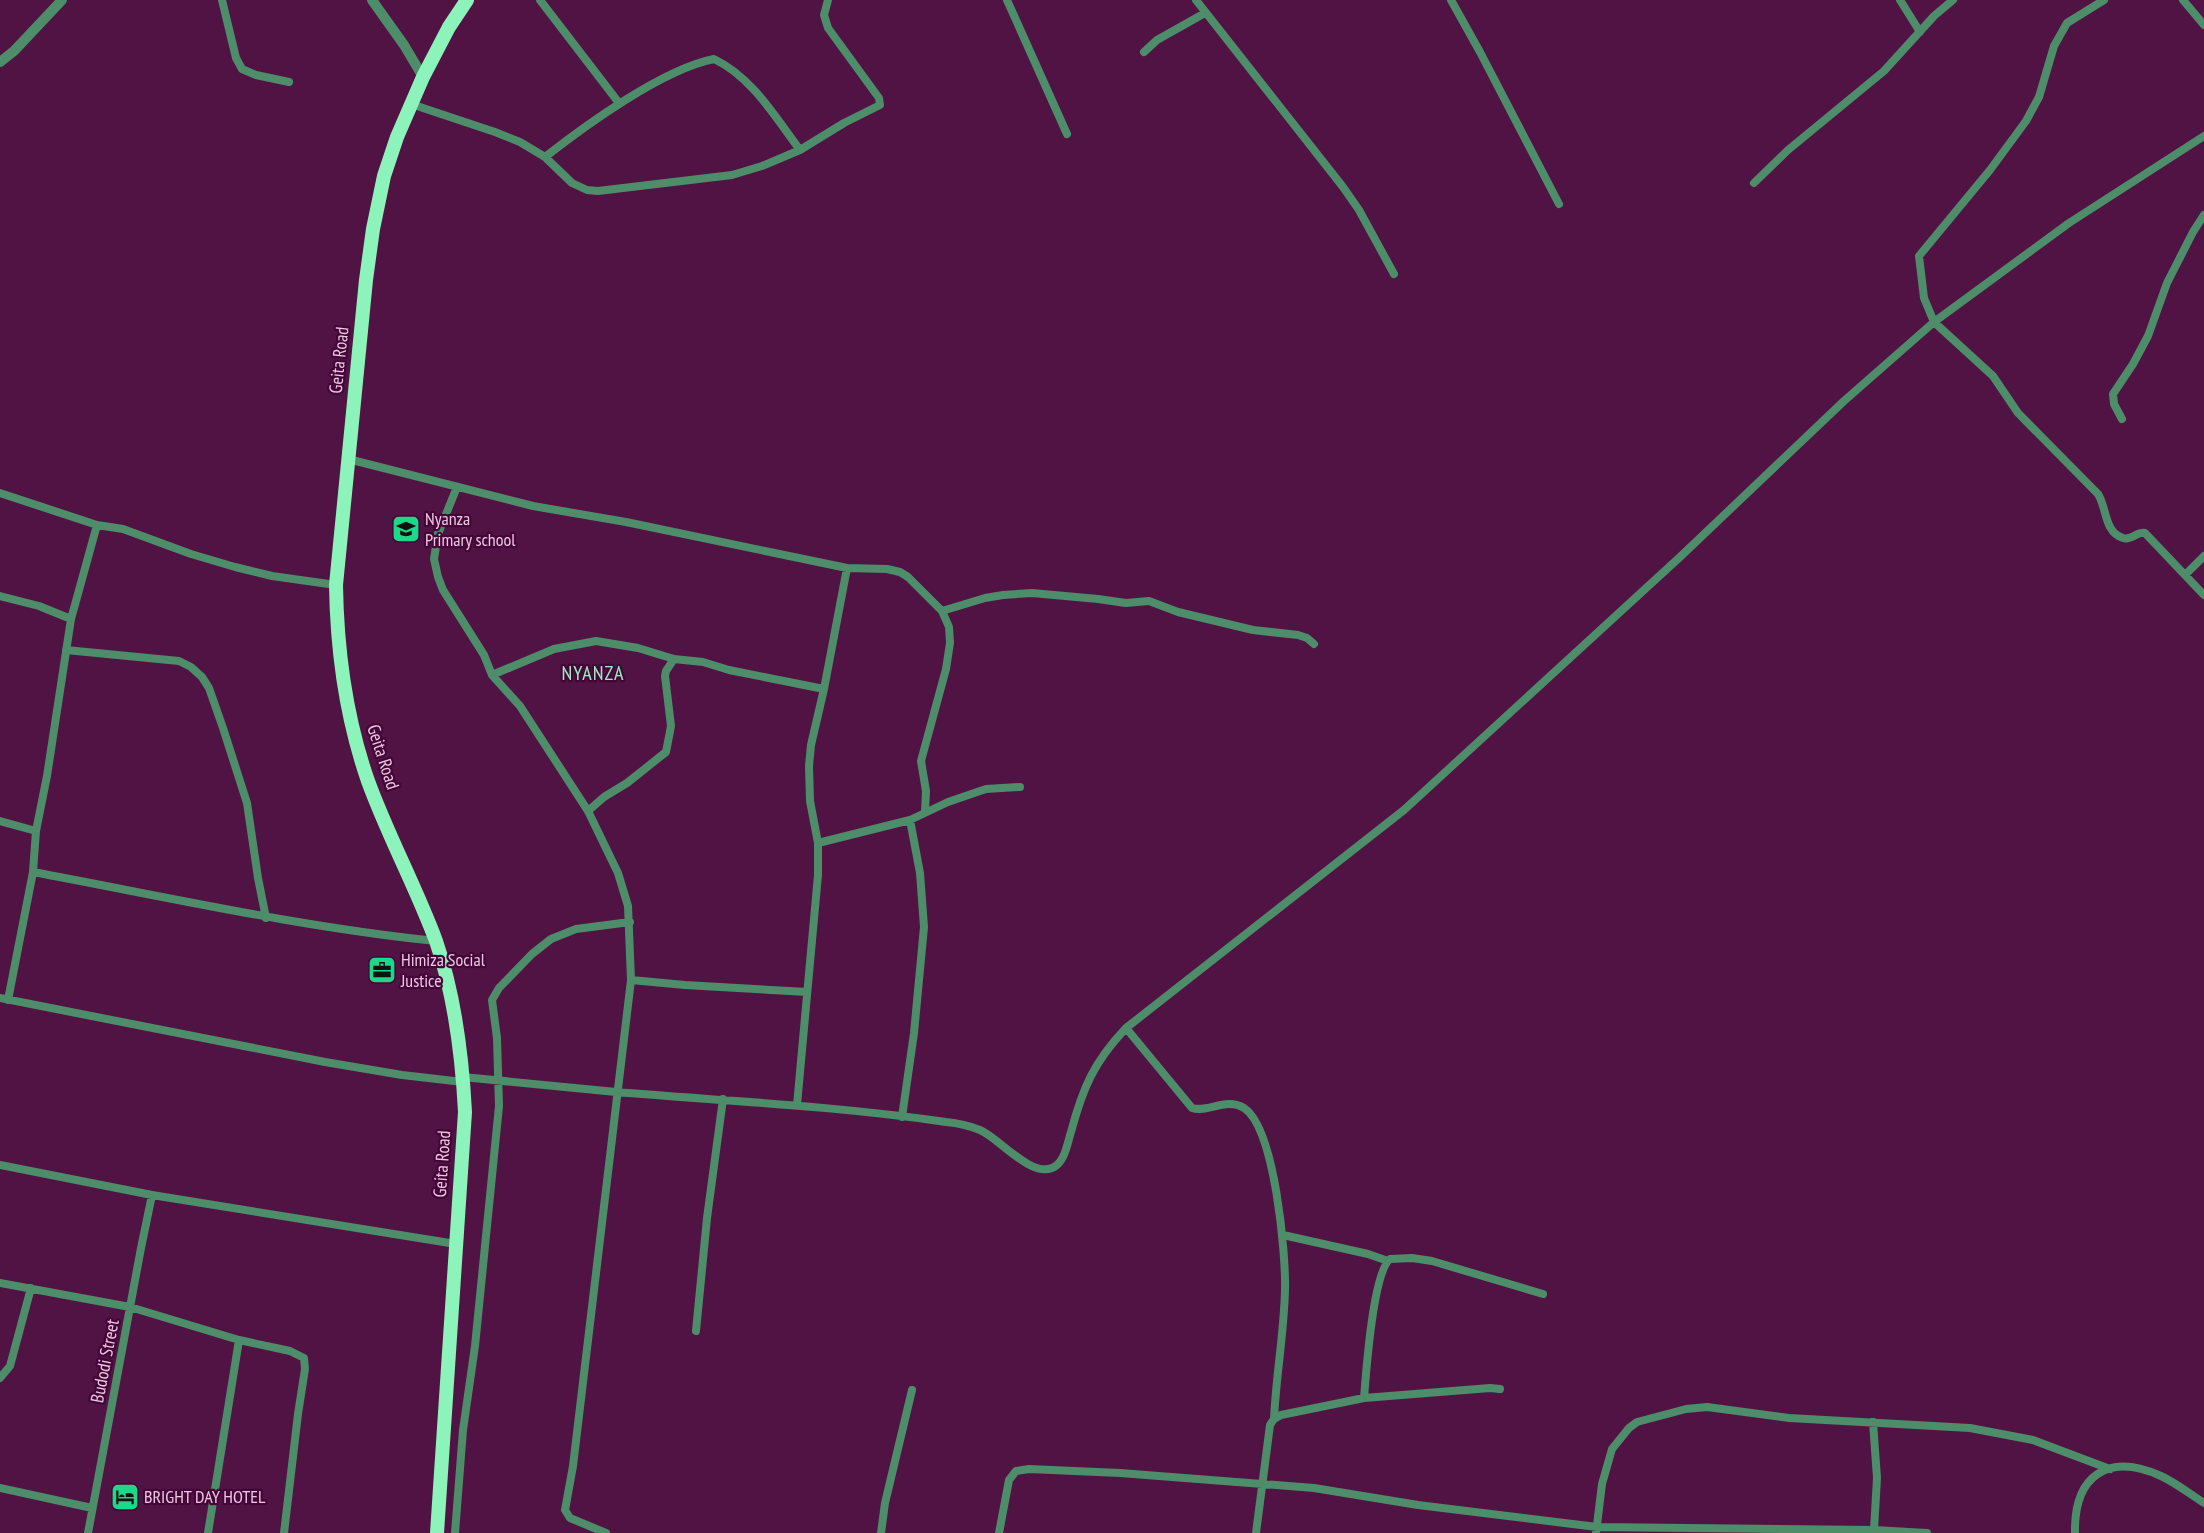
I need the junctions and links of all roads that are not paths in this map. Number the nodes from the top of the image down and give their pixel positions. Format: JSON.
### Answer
{"nodes":[{"id":1,"x":62,"y":0,"type":"edge"},
{"id":2,"x":222,"y":0,"type":"edge"},
{"id":3,"x":372,"y":0,"type":"edge"},
{"id":4,"x":467,"y":0,"type":"edge"},
{"id":5,"x":540,"y":0,"type":"edge"},
{"id":6,"x":828,"y":0,"type":"edge"},
{"id":7,"x":1006,"y":0,"type":"edge"},
{"id":8,"x":1196,"y":0,"type":"edge"},
{"id":9,"x":1451,"y":0,"type":"edge"},
{"id":10,"x":1900,"y":0,"type":"edge"},
{"id":11,"x":1953,"y":0,"type":"edge"},
{"id":12,"x":2104,"y":0,"type":"edge"},
{"id":13,"x":2183,"y":0,"type":"edge"},
{"id":14,"x":1205,"y":13,"type":"junction"},
{"id":15,"x":2204,"y":25,"type":"edge"},
{"id":16,"x":1920,"y":32,"type":"junction"},
{"id":17,"x":1144,"y":52,"type":"dead end"},
{"id":18,"x":0,"y":62,"type":"edge"},
{"id":19,"x":423,"y":78,"type":"junction"},
{"id":20,"x":289,"y":82,"type":"dead end"},
{"id":21,"x":619,"y":103,"type":"junction"},
{"id":22,"x":411,"y":104,"type":"junction"},
{"id":23,"x":1067,"y":134,"type":"dead end"},
{"id":24,"x":2204,"y":136,"type":"edge"},
{"id":25,"x":800,"y":150,"type":"junction"},
{"id":26,"x":545,"y":157,"type":"junction"},
{"id":27,"x":1754,"y":183,"type":"dead end"},
{"id":28,"x":1559,"y":204,"type":"dead end"},
{"id":29,"x":2204,"y":214,"type":"edge"},
{"id":30,"x":1394,"y":274,"type":"dead end"},
{"id":31,"x":1934,"y":322,"type":"junction"},
{"id":32,"x":2122,"y":420,"type":"dead end"},
{"id":33,"x":348,"y":460,"type":"junction"},
{"id":34,"x":457,"y":487,"type":"junction"},
{"id":35,"x":0,"y":494,"type":"edge"},
{"id":36,"x":97,"y":525,"type":"junction"},
{"id":37,"x":2204,"y":556,"type":"edge"},
{"id":38,"x":847,"y":568,"type":"junction"},
{"id":39,"x":2185,"y":575,"type":"junction"},
{"id":40,"x":336,"y":584,"type":"junction"},
{"id":41,"x":2204,"y":595,"type":"edge"},
{"id":42,"x":0,"y":596,"type":"edge"},
{"id":43,"x":942,"y":611,"type":"junction"},
{"id":44,"x":71,"y":619,"type":"junction"},
{"id":45,"x":1314,"y":644,"type":"dead end"},
{"id":46,"x":66,"y":650,"type":"junction"},
{"id":47,"x":674,"y":659,"type":"junction"},
{"id":48,"x":492,"y":675,"type":"junction"},
{"id":49,"x":824,"y":689,"type":"junction"},
{"id":50,"x":1020,"y":787,"type":"dead end"},
{"id":51,"x":588,"y":811,"type":"junction"},
{"id":52,"x":925,"y":811,"type":"junction"},
{"id":53,"x":910,"y":820,"type":"junction"},
{"id":54,"x":0,"y":822,"type":"edge"},
{"id":55,"x":36,"y":832,"type":"junction"},
{"id":56,"x":818,"y":843,"type":"junction"},
{"id":57,"x":32,"y":872,"type":"junction"},
{"id":58,"x":266,"y":918,"type":"junction"},
{"id":59,"x":630,"y":922,"type":"junction"},
{"id":60,"x":436,"y":941,"type":"junction"},
{"id":61,"x":630,"y":980,"type":"junction"},
{"id":62,"x":808,"y":992,"type":"junction"},
{"id":63,"x":4,"y":999,"type":"edge"},
{"id":64,"x":1126,"y":1028,"type":"junction"},
{"id":65,"x":463,"y":1079,"type":"junction"},
{"id":66,"x":498,"y":1080,"type":"junction"},
{"id":67,"x":618,"y":1092,"type":"junction"},
{"id":68,"x":723,"y":1099,"type":"junction"},
{"id":69,"x":797,"y":1105,"type":"junction"},
{"id":70,"x":902,"y":1117,"type":"junction"},
{"id":71,"x":0,"y":1165,"type":"edge"},
{"id":72,"x":152,"y":1195,"type":"junction"},
{"id":73,"x":1283,"y":1235,"type":"junction"},
{"id":74,"x":456,"y":1244,"type":"junction"},
{"id":75,"x":1388,"y":1261,"type":"junction"},
{"id":76,"x":0,"y":1283,"type":"edge"},
{"id":77,"x":31,"y":1288,"type":"junction"},
{"id":78,"x":1543,"y":1294,"type":"dead end"},
{"id":79,"x":130,"y":1307,"type":"junction"},
{"id":80,"x":696,"y":1331,"type":"dead end"},
{"id":81,"x":239,"y":1340,"type":"junction"},
{"id":82,"x":0,"y":1378,"type":"edge"},
{"id":83,"x":1500,"y":1389,"type":"dead end"},
{"id":84,"x":912,"y":1390,"type":"dead end"},
{"id":85,"x":1364,"y":1398,"type":"junction"},
{"id":86,"x":1274,"y":1419,"type":"junction"},
{"id":87,"x":1873,"y":1422,"type":"junction"},
{"id":88,"x":2110,"y":1469,"type":"junction"},
{"id":89,"x":1263,"y":1484,"type":"junction"},
{"id":90,"x":0,"y":1488,"type":"edge"},
{"id":91,"x":2204,"y":1502,"type":"edge"},
{"id":92,"x":92,"y":1508,"type":"junction"},
{"id":93,"x":1596,"y":1530,"type":"edge"},
{"id":94,"x":1874,"y":1530,"type":"junction"},
{"id":95,"x":88,"y":1533,"type":"edge"},
{"id":96,"x":208,"y":1533,"type":"edge"},
{"id":97,"x":284,"y":1533,"type":"edge"},
{"id":98,"x":437,"y":1533,"type":"edge"},
{"id":99,"x":455,"y":1533,"type":"edge"},
{"id":100,"x":606,"y":1533,"type":"edge"},
{"id":101,"x":881,"y":1533,"type":"edge"},
{"id":102,"x":999,"y":1533,"type":"edge"},
{"id":103,"x":1256,"y":1533,"type":"edge"},
{"id":104,"x":1927,"y":1533,"type":"edge"},
{"id":105,"x":2075,"y":1533,"type":"edge"}],
"edges":[{"from":1,"to":18,"type":"street"},
{"from":2,"to":20,"type":"street"},
{"from":3,"to":19,"type":"street"},
{"from":4,"to":19,"type":"highway","name":"Geita Road"},
{"from":5,"to":21,"type":"street"},
{"from":6,"to":25,"type":"street"},
{"from":7,"to":23,"type":"street"},
{"from":8,"to":14,"type":"street"},
{"from":9,"to":28,"type":"street"},
{"from":10,"to":16,"type":"street"},
{"from":11,"to":16,"type":"street"},
{"from":12,"to":31,"type":"street"},
{"from":13,"to":15,"type":"street"},
{"from":14,"to":17,"type":"street"},
{"from":14,"to":30,"type":"street"},
{"from":16,"to":27,"type":"street"},
{"from":19,"to":22,"type":"highway","name":"Geita Road"},
{"from":21,"to":25,"type":"street"},
{"from":21,"to":26,"type":"street"},
{"from":22,"to":26,"type":"street"},
{"from":22,"to":33,"type":"highway","name":"Geita Road"},
{"from":24,"to":31,"type":"street"},
{"from":25,"to":26,"type":"street"},
{"from":29,"to":32,"type":"street"},
{"from":31,"to":39,"type":"street"},
{"from":31,"to":64,"type":"street"},
{"from":33,"to":34,"type":"street"},
{"from":33,"to":40,"type":"highway","name":"Geita Road"},
{"from":34,"to":38,"type":"street"},
{"from":34,"to":48,"type":"street"},
{"from":35,"to":36,"type":"street"},
{"from":36,"to":40,"type":"street"},
{"from":36,"to":44,"type":"street"},
{"from":37,"to":39,"type":"street"},
{"from":38,"to":43,"type":"street"},
{"from":38,"to":49,"type":"street"},
{"from":39,"to":41,"type":"street"},
{"from":40,"to":60,"type":"highway","name":"Geita Road"},
{"from":42,"to":44,"type":"street"},
{"from":43,"to":45,"type":"street"},
{"from":43,"to":52,"type":"street"},
{"from":44,"to":46,"type":"street"},
{"from":46,"to":55,"type":"street"},
{"from":46,"to":58,"type":"street"},
{"from":47,"to":48,"type":"street"},
{"from":47,"to":49,"type":"street"},
{"from":47,"to":51,"type":"street"},
{"from":48,"to":51,"type":"street"},
{"from":49,"to":56,"type":"street"},
{"from":50,"to":52,"type":"street"},
{"from":51,"to":59,"type":"street"},
{"from":52,"to":53,"type":"street"},
{"from":53,"to":56,"type":"street"},
{"from":53,"to":70,"type":"street"},
{"from":54,"to":55,"type":"street"},
{"from":55,"to":57,"type":"street"},
{"from":56,"to":62,"type":"street"},
{"from":57,"to":58,"type":"street"},
{"from":57,"to":63,"type":"street"},
{"from":58,"to":60,"type":"street"},
{"from":59,"to":61,"type":"street"},
{"from":59,"to":66,"type":"street"},
{"from":60,"to":65,"type":"highway","name":"Geita Road"},
{"from":61,"to":62,"type":"street"},
{"from":61,"to":67,"type":"street"},
{"from":62,"to":69,"type":"street"},
{"from":63,"to":65,"type":"street"},
{"from":64,"to":70,"type":"street"},
{"from":64,"to":73,"type":"street"},
{"from":65,"to":66,"type":"street"},
{"from":65,"to":74,"type":"highway","name":"Geita Road"},
{"from":66,"to":67,"type":"street"},
{"from":66,"to":99,"type":"street"},
{"from":67,"to":68,"type":"street"},
{"from":67,"to":100,"type":"street"},
{"from":68,"to":69,"type":"street"},
{"from":68,"to":80,"type":"street"},
{"from":69,"to":70,"type":"street"},
{"from":71,"to":72,"type":"street"},
{"from":72,"to":74,"type":"street"},
{"from":72,"to":79,"type":"street","name":"Budodi Street"},
{"from":73,"to":75,"type":"street"},
{"from":73,"to":86,"type":"street"},
{"from":74,"to":98,"type":"highway","name":"Geita Road"},
{"from":75,"to":78,"type":"street"},
{"from":75,"to":85,"type":"street"},
{"from":76,"to":77,"type":"street"},
{"from":77,"to":79,"type":"street"},
{"from":77,"to":82,"type":"street"},
{"from":79,"to":81,"type":"street"},
{"from":79,"to":92,"type":"street","name":"Budodi Street"},
{"from":81,"to":96,"type":"street"},
{"from":81,"to":97,"type":"street"},
{"from":83,"to":85,"type":"street"},
{"from":84,"to":101,"type":"street"},
{"from":85,"to":86,"type":"street"},
{"from":86,"to":89,"type":"street"},
{"from":87,"to":88,"type":"street"},
{"from":87,"to":93,"type":"street"},
{"from":87,"to":94,"type":"street"},
{"from":88,"to":91,"type":"street"},
{"from":88,"to":105,"type":"street"},
{"from":89,"to":93,"type":"street"},
{"from":89,"to":102,"type":"street"},
{"from":89,"to":103,"type":"street"},
{"from":90,"to":92,"type":"street"},
{"from":92,"to":95,"type":"street","name":"Budodi Street"},
{"from":93,"to":94,"type":"street"},
{"from":94,"to":104,"type":"street"}]}
